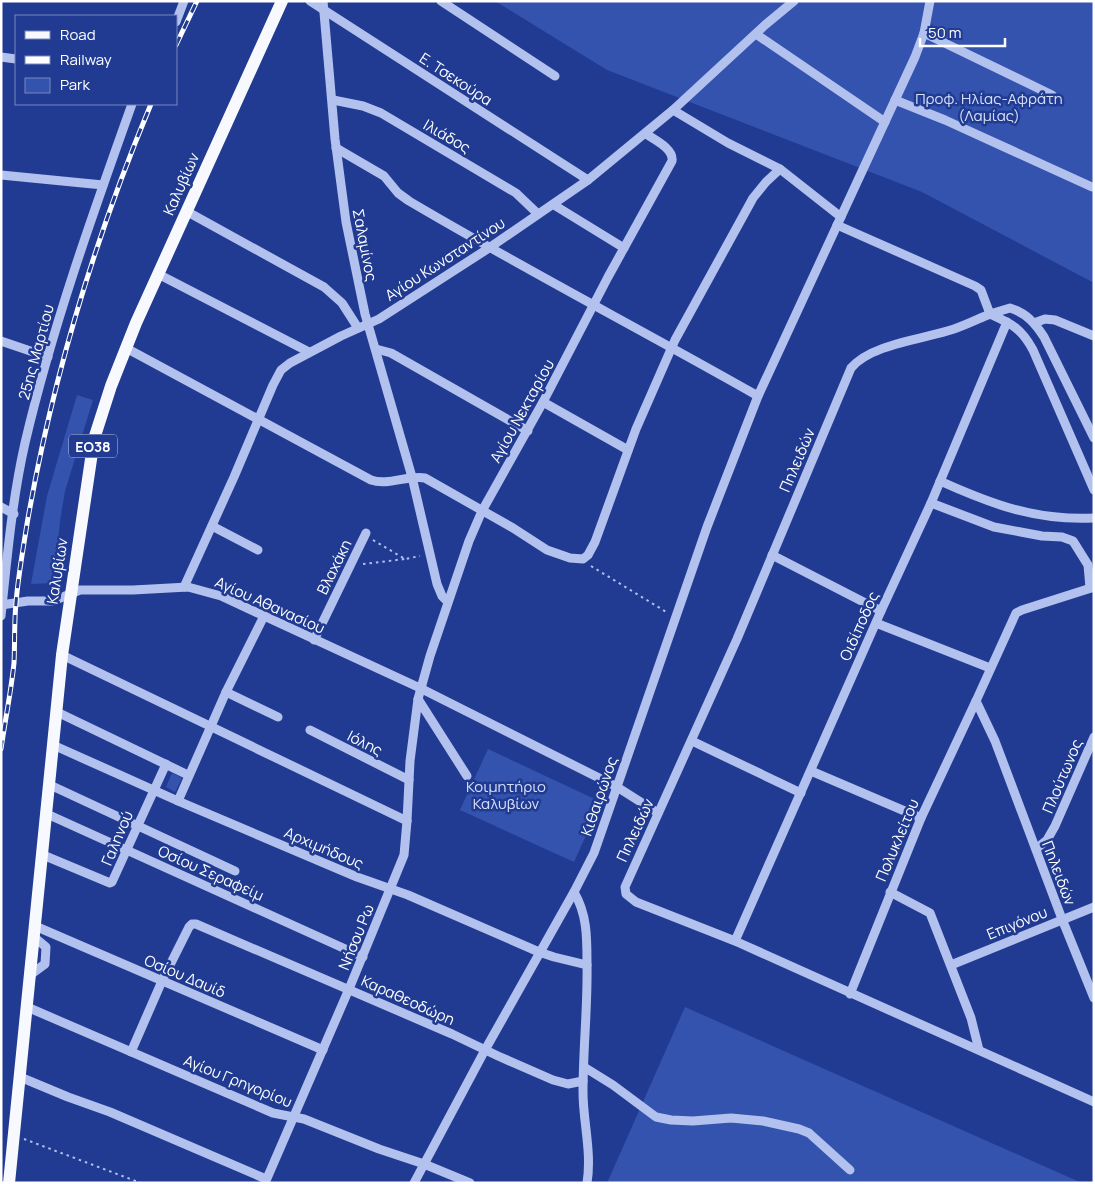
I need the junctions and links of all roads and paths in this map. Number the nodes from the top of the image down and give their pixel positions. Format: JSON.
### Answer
{"nodes":[{"id":1,"x":184,"y":1,"type":"edge"},
{"id":2,"x":282,"y":1,"type":"edge"},
{"id":3,"x":310,"y":1,"type":"edge"},
{"id":4,"x":441,"y":1,"type":"edge"},
{"id":5,"x":794,"y":1,"type":"edge"},
{"id":6,"x":930,"y":1,"type":"edge"},
{"id":7,"x":323,"y":6,"type":"edge"},
{"id":8,"x":178,"y":17,"type":"edge"},
{"id":9,"x":924,"y":33,"type":"junction"},
{"id":10,"x":756,"y":34,"type":"junction"},
{"id":11,"x":1,"y":57,"type":"edge"},
{"id":12,"x":15,"y":59,"type":"edge"},
{"id":13,"x":556,"y":76,"type":"dead end"},
{"id":14,"x":1052,"y":95,"type":"dead end"},
{"id":15,"x":333,"y":100,"type":"junction"},
{"id":16,"x":895,"y":100,"type":"junction"},
{"id":17,"x":132,"y":105,"type":"edge"},
{"id":18,"x":673,"y":110,"type":"junction"},
{"id":19,"x":885,"y":122,"type":"junction"},
{"id":20,"x":646,"y":134,"type":"junction"},
{"id":21,"x":336,"y":148,"type":"junction"},
{"id":22,"x":780,"y":169,"type":"junction"},
{"id":23,"x":1,"y":175,"type":"edge"},
{"id":24,"x":588,"y":180,"type":"junction"},
{"id":25,"x":103,"y":185,"type":"junction"},
{"id":26,"x":1092,"y":187,"type":"dead end"},
{"id":27,"x":554,"y":205,"type":"junction"},
{"id":28,"x":186,"y":212,"type":"junction"},
{"id":29,"x":538,"y":214,"type":"junction"},
{"id":30,"x":839,"y":221,"type":"junction"},
{"id":31,"x":489,"y":248,"type":"junction"},
{"id":32,"x":624,"y":248,"type":"junction"},
{"id":33,"x":158,"y":274,"type":"junction"},
{"id":34,"x":593,"y":305,"type":"junction"},
{"id":35,"x":990,"y":314,"type":"junction"},
{"id":36,"x":1008,"y":322,"type":"junction"},
{"id":37,"x":1034,"y":323,"type":"junction"},
{"id":38,"x":368,"y":324,"type":"junction"},
{"id":39,"x":358,"y":328,"type":"junction"},
{"id":40,"x":1094,"y":336,"type":"edge"},
{"id":41,"x":1,"y":341,"type":"edge"},
{"id":42,"x":672,"y":347,"type":"junction"},
{"id":43,"x":126,"y":348,"type":"junction"},
{"id":44,"x":376,"y":349,"type":"junction"},
{"id":45,"x":309,"y":352,"type":"junction"},
{"id":46,"x":48,"y":357,"type":"junction"},
{"id":47,"x":758,"y":396,"type":"junction"},
{"id":48,"x":543,"y":402,"type":"junction"},
{"id":49,"x":258,"y":419,"type":"junction"},
{"id":50,"x":528,"y":431,"type":"junction"},
{"id":51,"x":1094,"y":438,"type":"edge"},
{"id":52,"x":628,"y":450,"type":"junction"},
{"id":53,"x":412,"y":477,"type":"junction"},
{"id":54,"x":940,"y":481,"type":"junction"},
{"id":55,"x":1094,"y":490,"type":"edge"},
{"id":56,"x":930,"y":503,"type":"junction"},
{"id":57,"x":1,"y":507,"type":"edge"},
{"id":58,"x":482,"y":511,"type":"junction"},
{"id":59,"x":14,"y":514,"type":"junction"},
{"id":60,"x":1094,"y":518,"type":"edge"},
{"id":61,"x":212,"y":526,"type":"junction"},
{"id":62,"x":365,"y":535,"type":"joint"},
{"id":63,"x":258,"y":550,"type":"dead end"},
{"id":64,"x":430,"y":555,"type":"junction"},
{"id":65,"x":772,"y":555,"type":"junction"},
{"id":66,"x":405,"y":559,"type":"junction"},
{"id":67,"x":583,"y":559,"type":"junction"},
{"id":68,"x":352,"y":562,"type":"junction"},
{"id":69,"x":184,"y":587,"type":"junction"},
{"id":70,"x":1092,"y":588,"type":"edge"},
{"id":71,"x":70,"y":593,"type":"junction"},
{"id":72,"x":448,"y":602,"type":"junction"},
{"id":73,"x":2,"y":605,"type":"edge"},
{"id":74,"x":881,"y":611,"type":"junction"},
{"id":75,"x":1,"y":616,"type":"edge"},
{"id":76,"x":264,"y":616,"type":"junction"},
{"id":77,"x":676,"y":618,"type":"junction"},
{"id":78,"x":876,"y":623,"type":"junction"},
{"id":79,"x":314,"y":640,"type":"junction"},
{"id":80,"x":62,"y":655,"type":"junction"},
{"id":81,"x":990,"y":668,"type":"junction"},
{"id":82,"x":420,"y":688,"type":"junction"},
{"id":83,"x":226,"y":692,"type":"junction"},
{"id":84,"x":418,"y":699,"type":"junction"},
{"id":85,"x":976,"y":701,"type":"junction"},
{"id":86,"x":57,"y":712,"type":"junction"},
{"id":87,"x":278,"y":717,"type":"dead end"},
{"id":88,"x":210,"y":726,"type":"junction"},
{"id":89,"x":310,"y":730,"type":"dead end"},
{"id":90,"x":1094,"y":737,"type":"edge"},
{"id":91,"x":692,"y":741,"type":"junction"},
{"id":92,"x":53,"y":745,"type":"junction"},
{"id":93,"x":166,"y":764,"type":"junction"},
{"id":94,"x":811,"y":771,"type":"junction"},
{"id":95,"x":188,"y":775,"type":"junction"},
{"id":96,"x":467,"y":776,"type":"dead end"},
{"id":97,"x":409,"y":780,"type":"junction"},
{"id":98,"x":50,"y":785,"type":"junction"},
{"id":99,"x":617,"y":787,"type":"junction"},
{"id":100,"x":153,"y":790,"type":"junction"},
{"id":101,"x":801,"y":793,"type":"junction"},
{"id":102,"x":178,"y":801,"type":"junction"},
{"id":103,"x":658,"y":813,"type":"junction"},
{"id":104,"x":47,"y":814,"type":"junction"},
{"id":105,"x":921,"y":818,"type":"junction"},
{"id":106,"x":407,"y":821,"type":"junction"},
{"id":107,"x":137,"y":826,"type":"junction"},
{"id":108,"x":1036,"y":849,"type":"junction"},
{"id":109,"x":126,"y":850,"type":"junction"},
{"id":110,"x":43,"y":855,"type":"junction"},
{"id":111,"x":235,"y":871,"type":"dead end"},
{"id":112,"x":390,"y":889,"type":"junction"},
{"id":113,"x":574,"y":892,"type":"junction"},
{"id":114,"x":890,"y":892,"type":"junction"},
{"id":115,"x":1094,"y":907,"type":"edge"},
{"id":116,"x":1062,"y":920,"type":"junction"},
{"id":117,"x":35,"y":932,"type":"junction"},
{"id":118,"x":735,"y":941,"type":"junction"},
{"id":119,"x":540,"y":952,"type":"junction"},
{"id":120,"x":363,"y":956,"type":"junction"},
{"id":121,"x":587,"y":965,"type":"junction"},
{"id":122,"x":950,"y":965,"type":"junction"},
{"id":123,"x":162,"y":981,"type":"junction"},
{"id":124,"x":349,"y":990,"type":"junction"},
{"id":125,"x":850,"y":994,"type":"junction"},
{"id":126,"x":1094,"y":998,"type":"edge"},
{"id":127,"x":27,"y":1007,"type":"junction"},
{"id":128,"x":323,"y":1050,"type":"junction"},
{"id":129,"x":485,"y":1050,"type":"junction"},
{"id":130,"x":979,"y":1050,"type":"junction"},
{"id":131,"x":131,"y":1052,"type":"junction"},
{"id":132,"x":584,"y":1067,"type":"junction"},
{"id":133,"x":20,"y":1077,"type":"junction"},
{"id":134,"x":583,"y":1081,"type":"junction"},
{"id":135,"x":1094,"y":1102,"type":"edge"},
{"id":136,"x":293,"y":1117,"type":"junction"},
{"id":137,"x":14,"y":1136,"type":"junction"},
{"id":138,"x":424,"y":1164,"type":"junction"},
{"id":139,"x":850,"y":1170,"type":"dead end"},
{"id":140,"x":266,"y":1181,"type":"edge"},
{"id":141,"x":9,"y":1183,"type":"edge"},
{"id":142,"x":142,"y":1183,"type":"edge"},
{"id":143,"x":414,"y":1183,"type":"edge"},
{"id":144,"x":470,"y":1183,"type":"edge"},
{"id":145,"x":588,"y":1183,"type":"edge"}],
"edges":[{"from":1,"to":8,"type":"street"},
{"from":2,"to":28,"type":"main road","name":"Καλυβίων","number":"ΕΟ38"},
{"from":3,"to":7,"type":"street","name":"Ε. Τσεκούρα"},
{"from":4,"to":13,"type":"street"},
{"from":5,"to":10,"type":"street","name":"Αγίου Κωνσταντίνου"},
{"from":6,"to":9,"type":"street","name":"Κιθαιρώνος"},
{"from":7,"to":15,"type":"street","name":"Σαλαμίνος"},
{"from":7,"to":24,"type":"street","name":"Ε. Τσεκούρα"},
{"from":9,"to":14,"type":"street"},
{"from":9,"to":16,"type":"street","name":"Κιθαιρώνος"},
{"from":10,"to":18,"type":"street","name":"Αγίου Κωνσταντίνου"},
{"from":10,"to":19,"type":"street"},
{"from":11,"to":12,"type":"street"},
{"from":15,"to":21,"type":"street","name":"Σαλαμίνος"},
{"from":15,"to":29,"type":"street","name":"Ιλιάδος"},
{"from":16,"to":19,"type":"street","name":"Κιθαιρώνος"},
{"from":16,"to":26,"type":"street"},
{"from":17,"to":25,"type":"street","name":"25ης Μαρτίου"},
{"from":18,"to":20,"type":"street","name":"Αγίου Κωνσταντίνου"},
{"from":18,"to":22,"type":"street"},
{"from":19,"to":30,"type":"street","name":"Κιθαιρώνος"},
{"from":20,"to":24,"type":"street","name":"Αγίου Κωνσταντίνου"},
{"from":20,"to":32,"type":"street","name":"Αγίου Νεκταρίου"},
{"from":21,"to":31,"type":"street"},
{"from":21,"to":38,"type":"street","name":"Σαλαμίνος"},
{"from":22,"to":30,"type":"street"},
{"from":22,"to":42,"type":"street"},
{"from":23,"to":25,"type":"street"},
{"from":24,"to":27,"type":"street","name":"Αγίου Κωνσταντίνου"},
{"from":25,"to":46,"type":"street","name":"25ης Μαρτίου"},
{"from":27,"to":29,"type":"street","name":"Αγίου Κωνσταντίνου"},
{"from":27,"to":32,"type":"street"},
{"from":28,"to":33,"type":"main road","name":"Καλυβίων","number":"ΕΟ38"},
{"from":28,"to":39,"type":"street"},
{"from":29,"to":31,"type":"street","name":"Αγίου Κωνσταντίνου"},
{"from":30,"to":35,"type":"street"},
{"from":30,"to":47,"type":"street","name":"Κιθαιρώνος"},
{"from":31,"to":34,"type":"street"},
{"from":31,"to":38,"type":"street","name":"Αγίου Κωνσταντίνου"},
{"from":32,"to":34,"type":"street","name":"Αγίου Νεκταρίου"},
{"from":33,"to":43,"type":"main road","name":"Καλυβίων","number":"ΕΟ38"},
{"from":33,"to":45,"type":"street"},
{"from":34,"to":42,"type":"street"},
{"from":34,"to":48,"type":"street","name":"Αγίου Νεκταρίου"},
{"from":35,"to":36,"type":"street"},
{"from":35,"to":37,"type":"street","name":"Πηλειδών"},
{"from":35,"to":65,"type":"street","name":"Πηλειδών"},
{"from":36,"to":54,"type":"street","name":"Οιδίποδος"},
{"from":36,"to":55,"type":"street"},
{"from":37,"to":40,"type":"street"},
{"from":37,"to":51,"type":"street"},
{"from":38,"to":39,"type":"street","name":"Αγίου Κωνσταντίνου"},
{"from":38,"to":44,"type":"street","name":"Σαλαμίνος"},
{"from":39,"to":45,"type":"street","name":"Αγίου Κωνσταντίνου"},
{"from":41,"to":46,"type":"street"},
{"from":42,"to":47,"type":"street"},
{"from":42,"to":52,"type":"street"},
{"from":43,"to":49,"type":"street"},
{"from":43,"to":71,"type":"main road","name":"Καλυβίων","number":"ΕΟ38"},
{"from":44,"to":50,"type":"street"},
{"from":44,"to":53,"type":"street","name":"Σαλαμίνος"},
{"from":45,"to":49,"type":"street","name":"Αγίου Κωνσταντίνου"},
{"from":46,"to":59,"type":"street","name":"25ης Μαρτίου"},
{"from":47,"to":77,"type":"street","name":"Κιθαιρώνος"},
{"from":48,"to":50,"type":"street","name":"Αγίου Νεκταρίου"},
{"from":48,"to":52,"type":"street"},
{"from":49,"to":53,"type":"street"},
{"from":49,"to":61,"type":"street","name":"Αγίου Κωνσταντίνου"},
{"from":50,"to":58,"type":"street","name":"Αγίου Νεκταρίου"},
{"from":52,"to":67,"type":"street"},
{"from":53,"to":58,"type":"street"},
{"from":53,"to":64,"type":"street","name":"Σαλαμίνος"},
{"from":54,"to":56,"type":"street","name":"Οιδίποδος"},
{"from":54,"to":60,"type":"street"},
{"from":56,"to":70,"type":"street"},
{"from":56,"to":74,"type":"street","name":"Οιδίποδος"},
{"from":57,"to":59,"type":"street"},
{"from":58,"to":67,"type":"street"},
{"from":58,"to":72,"type":"street","name":"Αγίου Νεκταρίου"},
{"from":59,"to":73,"type":"street","name":"25ης Μαρτίου"},
{"from":61,"to":63,"type":"street"},
{"from":61,"to":69,"type":"street","name":"Αγίου Κωνσταντίνου"},
{"from":62,"to":66,"type":"path"},
{"from":62,"to":68,"type":"street","name":"Βλαχάκη"},
{"from":64,"to":66,"type":"path"},
{"from":64,"to":72,"type":"street","name":"Σαλαμίνος"},
{"from":65,"to":74,"type":"street"},
{"from":65,"to":91,"type":"street","name":"Πηλειδών"},
{"from":66,"to":68,"type":"path"},
{"from":67,"to":77,"type":"path"},
{"from":68,"to":79,"type":"street","name":"Βλαχάκη"},
{"from":69,"to":71,"type":"street","name":"Αγίου Αθανασίου"},
{"from":69,"to":76,"type":"street","name":"Αγίου Αθανασίου"},
{"from":70,"to":81,"type":"street"},
{"from":71,"to":73,"type":"street","name":"Αγίου Αθανασίου"},
{"from":71,"to":80,"type":"main road","name":"Καλυβίων","number":"ΕΟ38"},
{"from":72,"to":82,"type":"street","name":"Αγίου Νεκταρίου"},
{"from":73,"to":75,"type":"street","name":"25ης Μαρτίου"},
{"from":74,"to":78,"type":"street","name":"Οιδίποδος"},
{"from":76,"to":79,"type":"street","name":"Αγίου Αθανασίου"},
{"from":76,"to":83,"type":"street"},
{"from":77,"to":99,"type":"street","name":"Κιθαιρώνος"},
{"from":78,"to":81,"type":"street"},
{"from":78,"to":94,"type":"street","name":"Οιδίποδος"},
{"from":79,"to":82,"type":"street","name":"Αγίου Αθανασίου"},
{"from":80,"to":86,"type":"main road","name":"Καλυβίων","number":"ΕΟ38"},
{"from":80,"to":88,"type":"street"},
{"from":81,"to":85,"type":"street"},
{"from":82,"to":84,"type":"street","name":"Νήσου Ρω"},
{"from":82,"to":99,"type":"street","name":"Αγίου Αθανασίου"},
{"from":83,"to":87,"type":"street"},
{"from":83,"to":88,"type":"street"},
{"from":84,"to":96,"type":"street"},
{"from":84,"to":97,"type":"street","name":"Νήσου Ρω"},
{"from":85,"to":105,"type":"street","name":"Πολυκλείτου"},
{"from":85,"to":108,"type":"street","name":"Πηλειδών"},
{"from":86,"to":92,"type":"main road","name":"Καλυβίων","number":"ΕΟ38"},
{"from":86,"to":93,"type":"street"},
{"from":88,"to":95,"type":"street"},
{"from":88,"to":106,"type":"street"},
{"from":89,"to":97,"type":"street","name":"Ιόλης"},
{"from":90,"to":108,"type":"street","name":"Πλούτωνος"},
{"from":91,"to":101,"type":"street"},
{"from":91,"to":103,"type":"street","name":"Πηλειδών"},
{"from":92,"to":98,"type":"main road","name":"Καλυβίων","number":"ΕΟ38"},
{"from":92,"to":100,"type":"street","name":"Αρχιμήδους"},
{"from":93,"to":95,"type":"street"},
{"from":93,"to":100,"type":"street","name":"Γαληνού"},
{"from":94,"to":101,"type":"street","name":"Οιδίποδος"},
{"from":94,"to":105,"type":"street"},
{"from":95,"to":102,"type":"street"},
{"from":97,"to":106,"type":"street","name":"Νήσου Ρω"},
{"from":98,"to":104,"type":"main road","name":"Καλυβίων","number":"ΕΟ38"},
{"from":98,"to":107,"type":"street"},
{"from":99,"to":103,"type":"street","name":"Αγίου Αθανασίου"},
{"from":99,"to":113,"type":"street","name":"Κιθαιρώνος"},
{"from":100,"to":102,"type":"street","name":"Αρχιμήδους"},
{"from":100,"to":107,"type":"street","name":"Γαληνού"},
{"from":101,"to":118,"type":"street","name":"Οιδίποδος"},
{"from":102,"to":112,"type":"street","name":"Αρχιμήδους"},
{"from":103,"to":118,"type":"street","name":"Πηλειδών"},
{"from":104,"to":109,"type":"street","name":"Οσίου Σεραφείμ"},
{"from":104,"to":110,"type":"main road","name":"Καλυβίων","number":"ΕΟ38"},
{"from":105,"to":114,"type":"street","name":"Πολυκλείτου"},
{"from":106,"to":112,"type":"street","name":"Νήσου Ρω"},
{"from":107,"to":109,"type":"street","name":"Γαληνού"},
{"from":107,"to":111,"type":"street"},
{"from":108,"to":116,"type":"street","name":"Πηλειδών"},
{"from":109,"to":110,"type":"street","name":"Γαληνού"},
{"from":109,"to":120,"type":"street","name":"Οσίου Σεραφείμ"},
{"from":110,"to":117,"type":"main road","name":"Καλυβίων","number":"ΕΟ38"},
{"from":112,"to":119,"type":"street","name":"Αρχιμήδους"},
{"from":112,"to":120,"type":"street","name":"Νήσου Ρω"},
{"from":113,"to":119,"type":"street","name":"Κιθαιρώνος"},
{"from":113,"to":121,"type":"street"},
{"from":114,"to":122,"type":"street"},
{"from":114,"to":125,"type":"street","name":"Πολυκλείτου"},
{"from":115,"to":116,"type":"street","name":"Επιγόνου"},
{"from":116,"to":122,"type":"street","name":"Επιγόνου"},
{"from":116,"to":126,"type":"street","name":"Πηλειδών"},
{"from":117,"to":123,"type":"street","name":"Οσίου Δαυίδ"},
{"from":117,"to":127,"type":"main road","name":"Καλυβίων","number":"ΕΟ38"},
{"from":118,"to":125,"type":"street"},
{"from":119,"to":121,"type":"street","name":"Αρχιμήδους"},
{"from":119,"to":129,"type":"street","name":"Κιθαιρώνος"},
{"from":120,"to":124,"type":"street","name":"Νήσου Ρω"},
{"from":121,"to":132,"type":"street"},
{"from":122,"to":130,"type":"street"},
{"from":123,"to":124,"type":"street","name":"Καραθεοδώρη"},
{"from":123,"to":128,"type":"street","name":"Οσίου Δαυίδ"},
{"from":123,"to":131,"type":"street"},
{"from":124,"to":128,"type":"street","name":"Νήσου Ρω"},
{"from":124,"to":129,"type":"street","name":"Καραθεοδώρη"},
{"from":125,"to":130,"type":"street"},
{"from":127,"to":131,"type":"street","name":"Αγίου Γρηγορίου"},
{"from":127,"to":133,"type":"main road","name":"Καλυβίων","number":"ΕΟ38"},
{"from":128,"to":136,"type":"street","name":"Νήσου Ρω"},
{"from":129,"to":134,"type":"street","name":"Καραθεοδώρη"},
{"from":129,"to":138,"type":"street","name":"Κιθαιρώνος"},
{"from":130,"to":135,"type":"street"},
{"from":131,"to":136,"type":"street","name":"Αγίου Γρηγορίου"},
{"from":132,"to":134,"type":"street"},
{"from":132,"to":139,"type":"street"},
{"from":133,"to":137,"type":"main road","name":"Καλυβίων","number":"ΕΟ38"},
{"from":133,"to":140,"type":"street"},
{"from":134,"to":145,"type":"street"},
{"from":136,"to":138,"type":"street","name":"Αγίου Γρηγορίου"},
{"from":136,"to":140,"type":"street","name":"Νήσου Ρω"},
{"from":137,"to":141,"type":"main road","name":"Καλυβίων","number":"ΕΟ38"},
{"from":137,"to":142,"type":"path"},
{"from":138,"to":143,"type":"street","name":"Κιθαιρώνος"},
{"from":138,"to":144,"type":"street","name":"Αγίου Γρηγορίου"}]}
